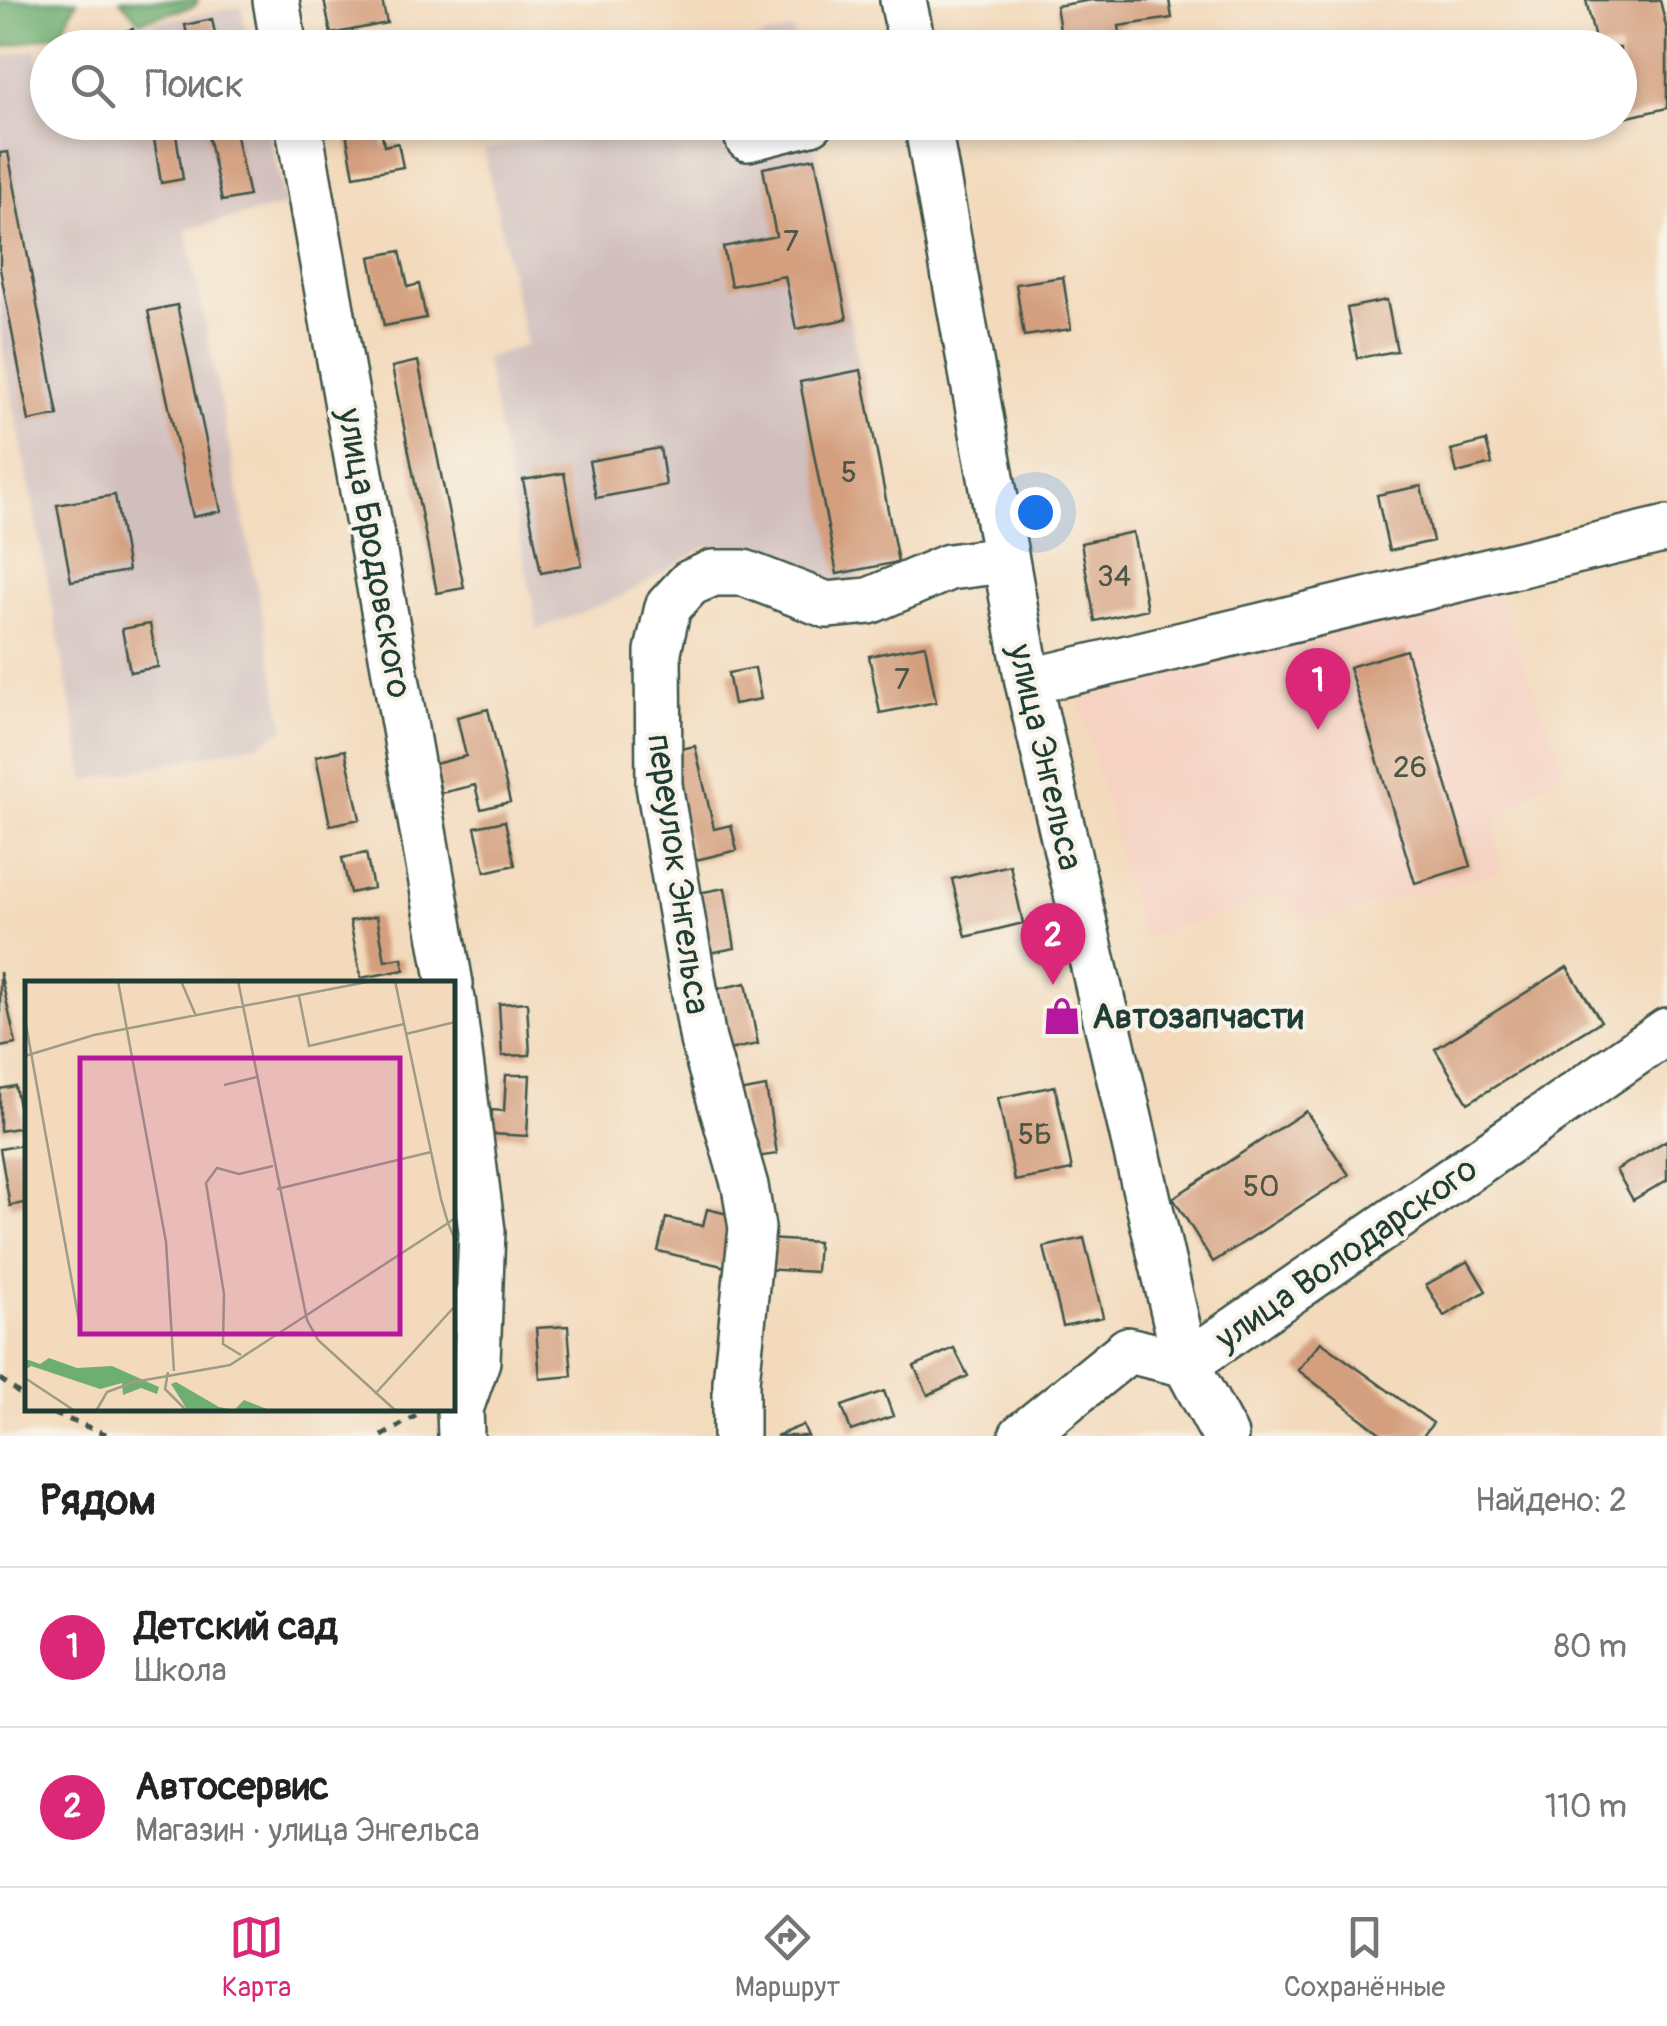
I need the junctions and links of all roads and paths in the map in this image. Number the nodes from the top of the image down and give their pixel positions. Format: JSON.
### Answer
{"nodes":[{"id":1,"x":276,"y":0,"type":"edge"},
{"id":2,"x":903,"y":0,"type":"edge"},
{"id":3,"x":281,"y":30,"type":"edge"},
{"id":4,"x":909,"y":30,"type":"edge"},
{"id":5,"x":301,"y":140,"type":"edge"},
{"id":6,"x":931,"y":140,"type":"edge"},
{"id":7,"x":1667,"y":529,"type":"edge"},
{"id":8,"x":1003,"y":560,"type":"junction"},
{"id":9,"x":1028,"y":682,"type":"junction"},
{"id":10,"x":449,"y":981,"type":"edge"},
{"id":11,"x":455,"y":1022,"type":"edge"},
{"id":12,"x":1667,"y":1031,"type":"edge"},
{"id":13,"x":1186,"y":1364,"type":"junction"},
{"id":14,"x":0,"y":1378,"type":"edge"},
{"id":15,"x":25,"y":1398,"type":"edge"},
{"id":16,"x":47,"y":1411,"type":"edge"},
{"id":17,"x":424,"y":1411,"type":"edge"},
{"id":18,"x":111,"y":1436,"type":"edge"},
{"id":19,"x":382,"y":1436,"type":"edge"},
{"id":20,"x":461,"y":1436,"type":"edge"},
{"id":21,"x":736,"y":1436,"type":"edge"},
{"id":22,"x":1022,"y":1436,"type":"edge"},
{"id":23,"x":1225,"y":1436,"type":"edge"}],
"edges":[{"from":1,"to":3,"type":"street"},
{"from":2,"to":4,"type":"street"},
{"from":5,"to":10,"type":"street","name":"улица Бродовского"},
{"from":6,"to":8,"type":"street","name":"улица Энгельса"},
{"from":7,"to":9,"type":"street"},
{"from":8,"to":9,"type":"street","name":"улица Энгельса"},
{"from":8,"to":21,"type":"street","name":"переулок Энгельса"},
{"from":9,"to":13,"type":"street","name":"улица Энгельса"},
{"from":11,"to":20,"type":"street"},
{"from":12,"to":13,"type":"street","name":"улица Володарского"},
{"from":13,"to":22,"type":"street","name":"улица Володарского"},
{"from":13,"to":23,"type":"street","name":"улица Энгельса"},
{"from":14,"to":15,"type":"path"},
{"from":16,"to":18,"type":"path"},
{"from":17,"to":19,"type":"path"}]}
